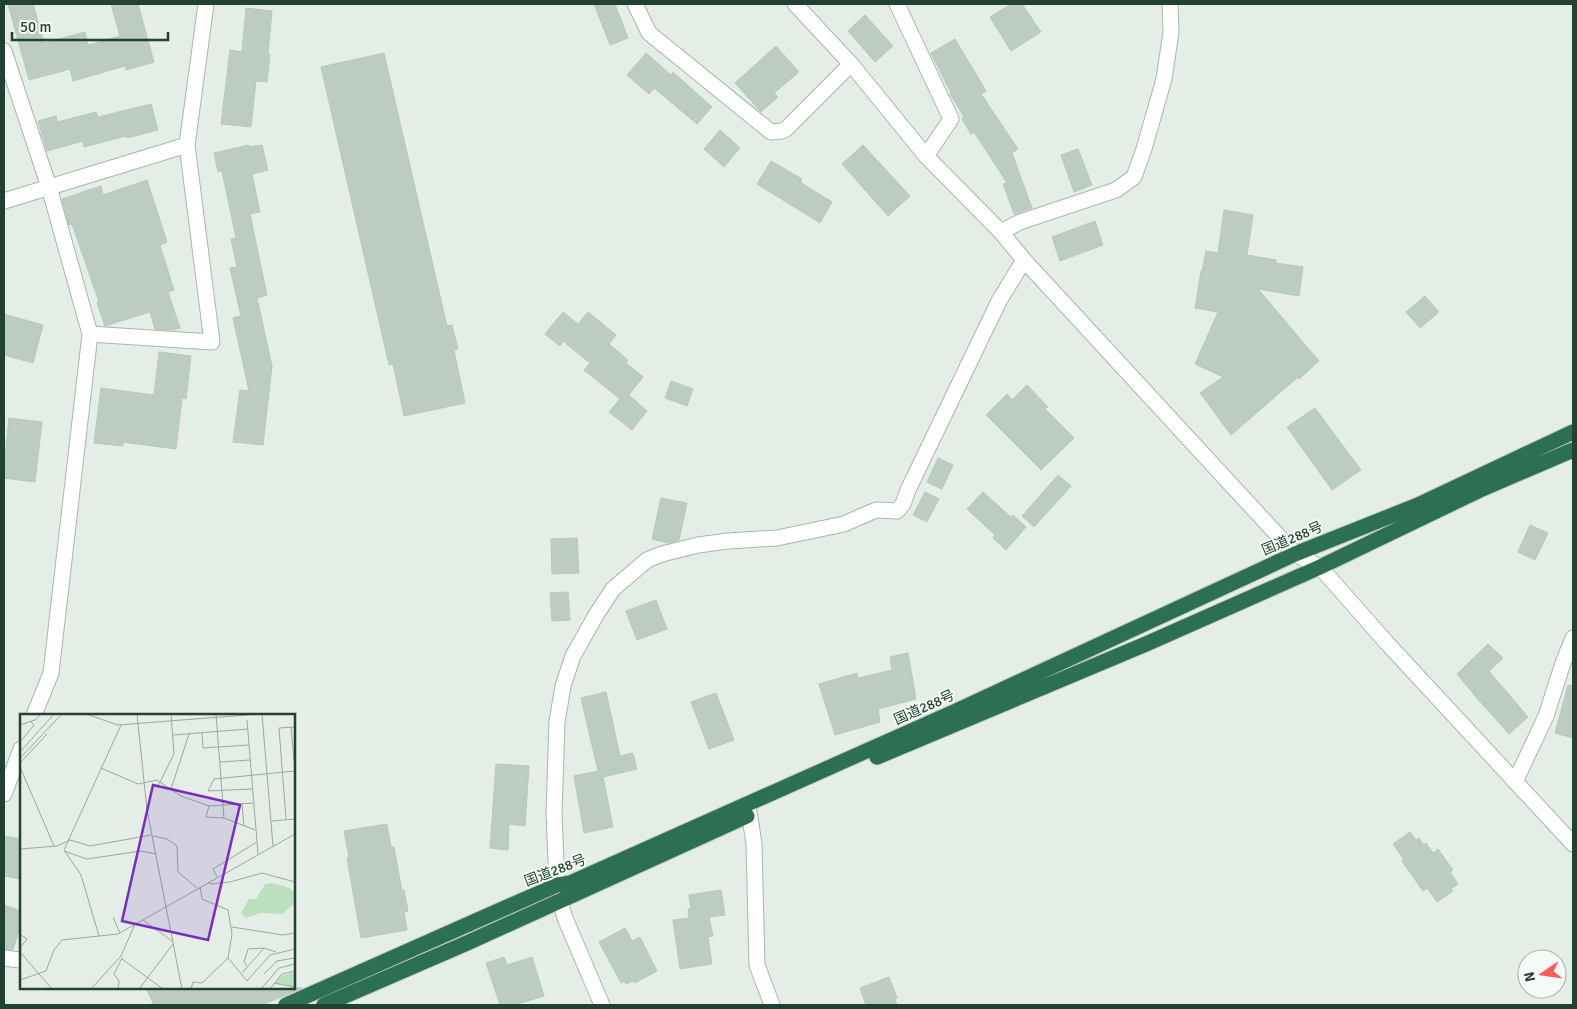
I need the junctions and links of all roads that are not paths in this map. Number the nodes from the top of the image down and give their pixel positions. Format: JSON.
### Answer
{"nodes":[{"id":1,"x":206,"y":4,"type":"edge"},
{"id":2,"x":635,"y":4,"type":"edge"},
{"id":3,"x":795,"y":4,"type":"edge"},
{"id":4,"x":897,"y":4,"type":"edge"},
{"id":5,"x":1170,"y":4,"type":"edge"},
{"id":6,"x":4,"y":51,"type":"edge"},
{"id":7,"x":851,"y":64,"type":"junction"},
{"id":8,"x":187,"y":145,"type":"junction"},
{"id":9,"x":926,"y":156,"type":"junction"},
{"id":10,"x":49,"y":187,"type":"junction"},
{"id":11,"x":4,"y":201,"type":"edge"},
{"id":12,"x":1001,"y":232,"type":"junction"},
{"id":13,"x":1024,"y":260,"type":"junction"},
{"id":14,"x":90,"y":334,"type":"junction"},
{"id":15,"x":1573,"y":432,"type":"edge"},
{"id":16,"x":1573,"y":450,"type":"edge"},
{"id":17,"x":1295,"y":554,"type":"junction"},
{"id":18,"x":1320,"y":567,"type":"junction"},
{"id":19,"x":1573,"y":638,"type":"edge"},
{"id":20,"x":34,"y":714,"type":"edge"},
{"id":21,"x":20,"y":752,"type":"edge"},
{"id":22,"x":1515,"y":782,"type":"junction"},
{"id":23,"x":4,"y":794,"type":"edge"},
{"id":24,"x":749,"y":809,"type":"junction"},
{"id":25,"x":1573,"y":844,"type":"edge"},
{"id":26,"x":557,"y":885,"type":"junction"},
{"id":27,"x":560,"y":901,"type":"junction"},
{"id":28,"x":4,"y":958,"type":"edge"},
{"id":29,"x":20,"y":960,"type":"edge"},
{"id":30,"x":286,"y":1005,"type":"edge"},
{"id":31,"x":324,"y":1005,"type":"edge"},
{"id":32,"x":602,"y":1005,"type":"edge"},
{"id":33,"x":772,"y":1005,"type":"edge"}],
"edges":[{"from":1,"to":8,"type":"street"},
{"from":2,"to":7,"type":"street"},
{"from":3,"to":7,"type":"street"},
{"from":4,"to":9,"type":"street"},
{"from":5,"to":12,"type":"street"},
{"from":6,"to":10,"type":"street"},
{"from":7,"to":9,"type":"street"},
{"from":8,"to":10,"type":"street"},
{"from":8,"to":14,"type":"street"},
{"from":9,"to":12,"type":"street"},
{"from":10,"to":11,"type":"street"},
{"from":10,"to":14,"type":"street"},
{"from":12,"to":13,"type":"street"},
{"from":13,"to":17,"type":"street"},
{"from":13,"to":26,"type":"street"},
{"from":14,"to":20,"type":"street"},
{"from":15,"to":17,"type":"highway","name":"国道288号"},
{"from":16,"to":18,"type":"highway","name":"国道288号"},
{"from":17,"to":18,"type":"street"},
{"from":17,"to":24,"type":"highway","name":"国道288号"},
{"from":18,"to":22,"type":"street"},
{"from":18,"to":24,"type":"highway","name":"国道288号"},
{"from":19,"to":22,"type":"street"},
{"from":21,"to":23,"type":"street"},
{"from":22,"to":25,"type":"street"},
{"from":24,"to":26,"type":"highway","name":"国道288号"},
{"from":24,"to":27,"type":"highway","name":"国道288号"},
{"from":24,"to":33,"type":"street"},
{"from":26,"to":30,"type":"highway","name":"国道288号"},
{"from":27,"to":31,"type":"highway","name":"国道288号"},
{"from":27,"to":32,"type":"street"},
{"from":28,"to":29,"type":"street"}]}
